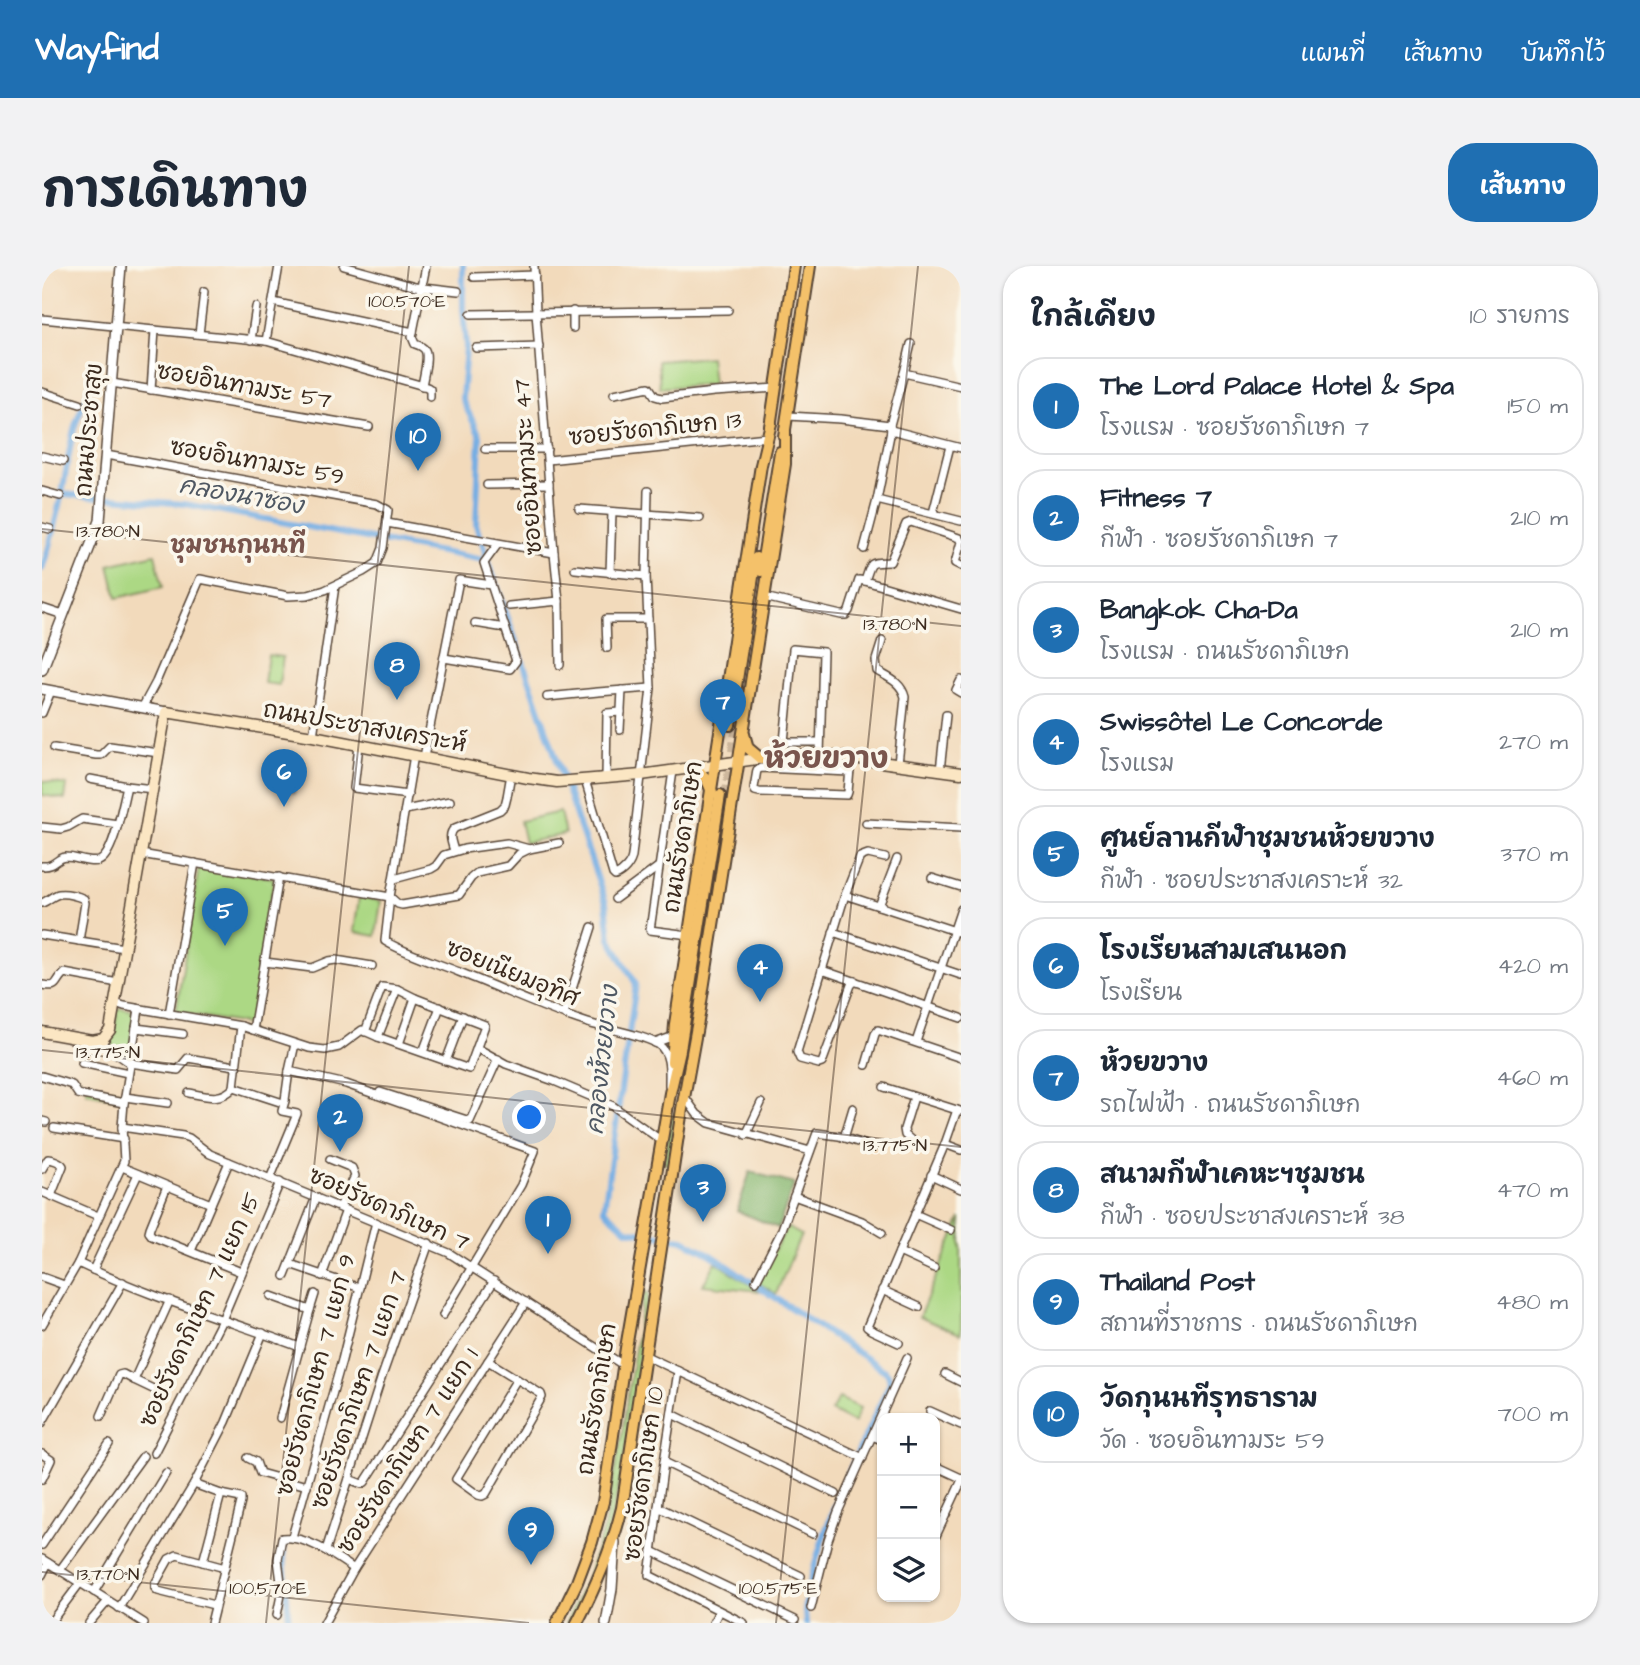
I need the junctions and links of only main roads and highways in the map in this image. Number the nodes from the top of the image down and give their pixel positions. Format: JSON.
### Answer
{"nodes":[{"id":1,"x":794,"y":266,"type":"edge"},
{"id":2,"x":810,"y":266,"type":"edge"},
{"id":3,"x":771,"y":423,"type":"junction"},
{"id":4,"x":785,"y":431,"type":"junction"},
{"id":5,"x":733,"y":726,"type":"junction"},
{"id":6,"x":761,"y":759,"type":"junction"},
{"id":7,"x":737,"y":763,"type":"junction"},
{"id":8,"x":716,"y":765,"type":"junction"},
{"id":9,"x":696,"y":768,"type":"junction"},
{"id":10,"x":961,"y":773,"type":"edge"},
{"id":11,"x":723,"y":794,"type":"junction"},
{"id":12,"x":42,"y":1032,"type":"edge"},
{"id":13,"x":670,"y":1093,"type":"junction"},
{"id":14,"x":557,"y":1623,"type":"edge"},
{"id":15,"x":577,"y":1623,"type":"edge"}],
"edges":[{"from":1,"to":3,"type":"main road","name":"ถนนรัชดาภิเษก"},
{"from":2,"to":4,"type":"main road","name":"ถนนรัชดาภิเษก"},
{"from":3,"to":5,"type":"main road","name":"ถนนรัชดาภิเษก"},
{"from":3,"to":5,"type":"main road","name":"ถนนรัชดาภิเษก"},
{"from":4,"to":5,"type":"main road","name":"ถนนรัชดาภิเษก"},
{"from":4,"to":5,"type":"main road","name":"ถนนรัชดาภิเษก"},
{"from":5,"to":6,"type":"main road"},
{"from":5,"to":7,"type":"main road","name":"ถนนรัชดาภิเษก"},
{"from":5,"to":8,"type":"main road","name":"ถนนรัชดาภิเษก"},
{"from":6,"to":7,"type":"main road","name":"ถนนประชาสงเคราะห์"},
{"from":6,"to":10,"type":"main road","name":"ถนนประชาสงเคราะห์"},
{"from":7,"to":8,"type":"main road","name":"ถนนประชาสงเคราะห์"},
{"from":7,"to":11,"type":"main road","name":"ถนนรัชดาภิเษก"},
{"from":8,"to":9,"type":"main road","name":"ถนนประชาสงเคราะห์"},
{"from":8,"to":11,"type":"main road","name":"ถนนรัชดาภิเษก"},
{"from":9,"to":11,"type":"main road"},
{"from":9,"to":12,"type":"main road","name":"ถนนประชาสงเคราะห์"},
{"from":11,"to":13,"type":"main road","name":"ถนนรัชดาภิเษก"},
{"from":11,"to":13,"type":"main road","name":"ถนนรัชดาภิเษก"},
{"from":11,"to":15,"type":"main road","name":"ถนนรัชดาภิเษก"},
{"from":13,"to":14,"type":"main road","name":"ถนนรัชดาภิเษก"}]}
